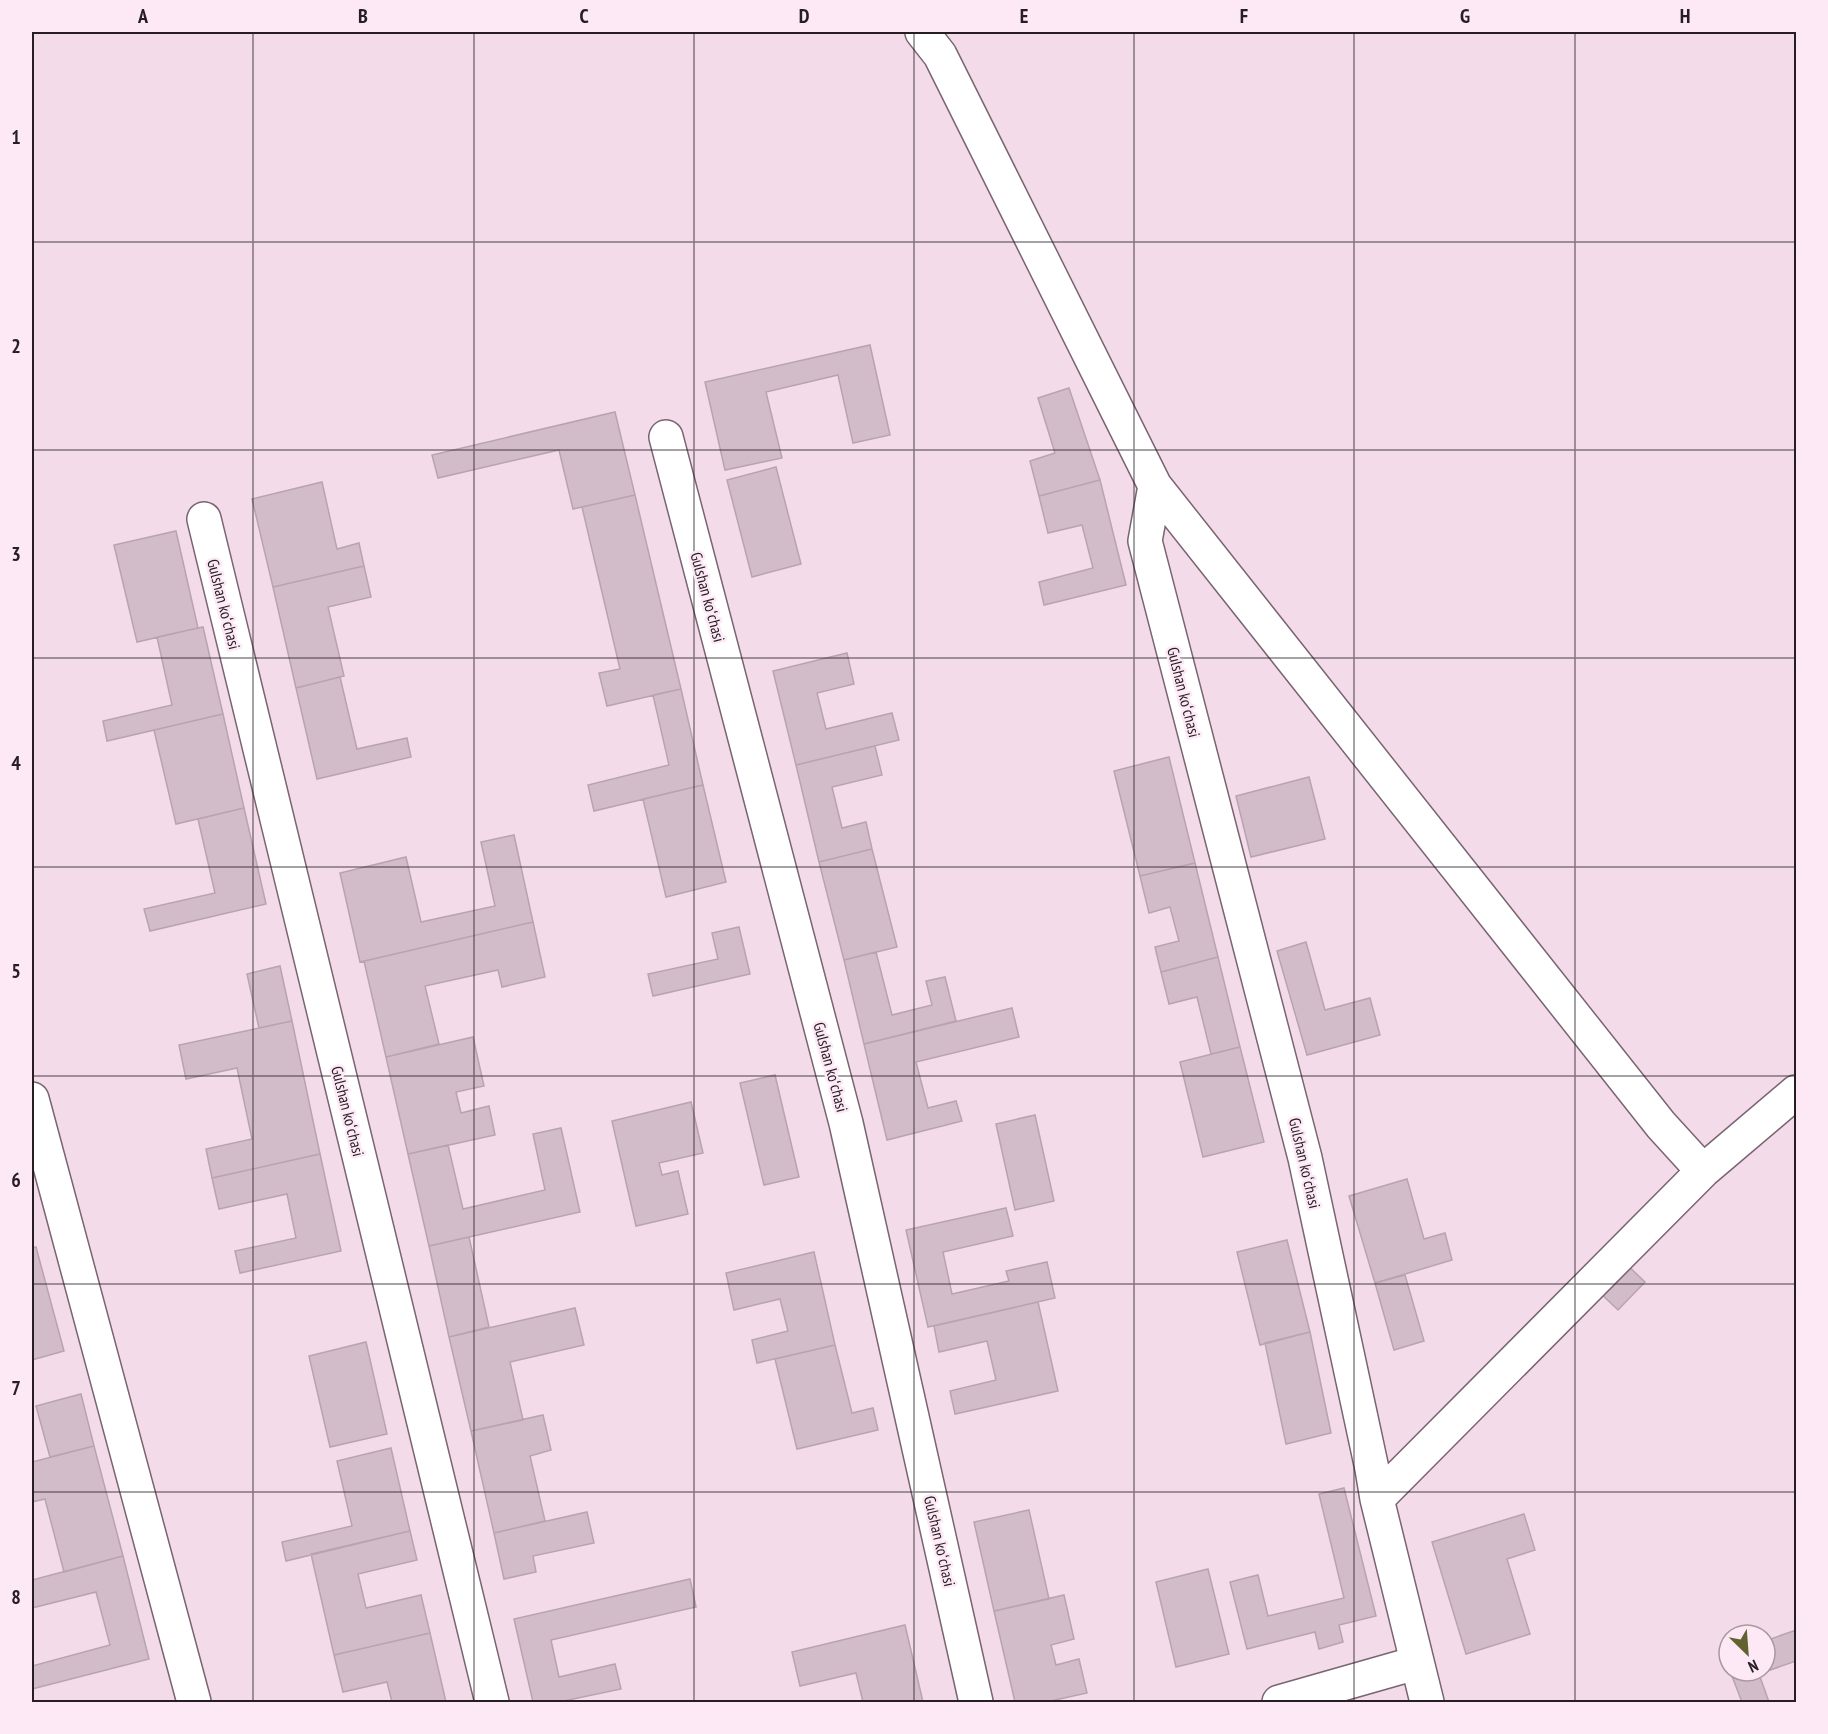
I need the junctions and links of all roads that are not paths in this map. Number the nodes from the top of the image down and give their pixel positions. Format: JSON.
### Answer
{"nodes":[{"id":1,"x":922,"y":32,"type":"edge"},
{"id":2,"x":666,"y":437,"type":"dead end"},
{"id":3,"x":1155,"y":486,"type":"junction"},
{"id":4,"x":204,"y":519,"type":"dead end"},
{"id":5,"x":1797,"y":1092,"type":"edge"},
{"id":6,"x":32,"y":1099,"type":"edge"},
{"id":7,"x":1703,"y":1171,"type":"junction"},
{"id":8,"x":1377,"y":1499,"type":"junction"},
{"id":9,"x":1416,"y":1663,"type":"junction"},
{"id":10,"x":194,"y":1702,"type":"edge"},
{"id":11,"x":492,"y":1702,"type":"edge"},
{"id":12,"x":976,"y":1702,"type":"edge"},
{"id":13,"x":1280,"y":1702,"type":"edge"},
{"id":14,"x":1427,"y":1702,"type":"edge"}],
"edges":[{"from":1,"to":3,"type":"street"},
{"from":2,"to":12,"type":"street","name":"Gulshan koʻchasi"},
{"from":3,"to":7,"type":"street"},
{"from":3,"to":8,"type":"street","name":"Gulshan koʻchasi"},
{"from":4,"to":11,"type":"street","name":"Gulshan koʻchasi"},
{"from":5,"to":7,"type":"street"},
{"from":6,"to":10,"type":"street"},
{"from":7,"to":8,"type":"street"},
{"from":8,"to":9,"type":"street","name":"Gulshan koʻchasi"},
{"from":9,"to":13,"type":"street"},
{"from":9,"to":14,"type":"street","name":"Gulshan koʻchasi"}]}
